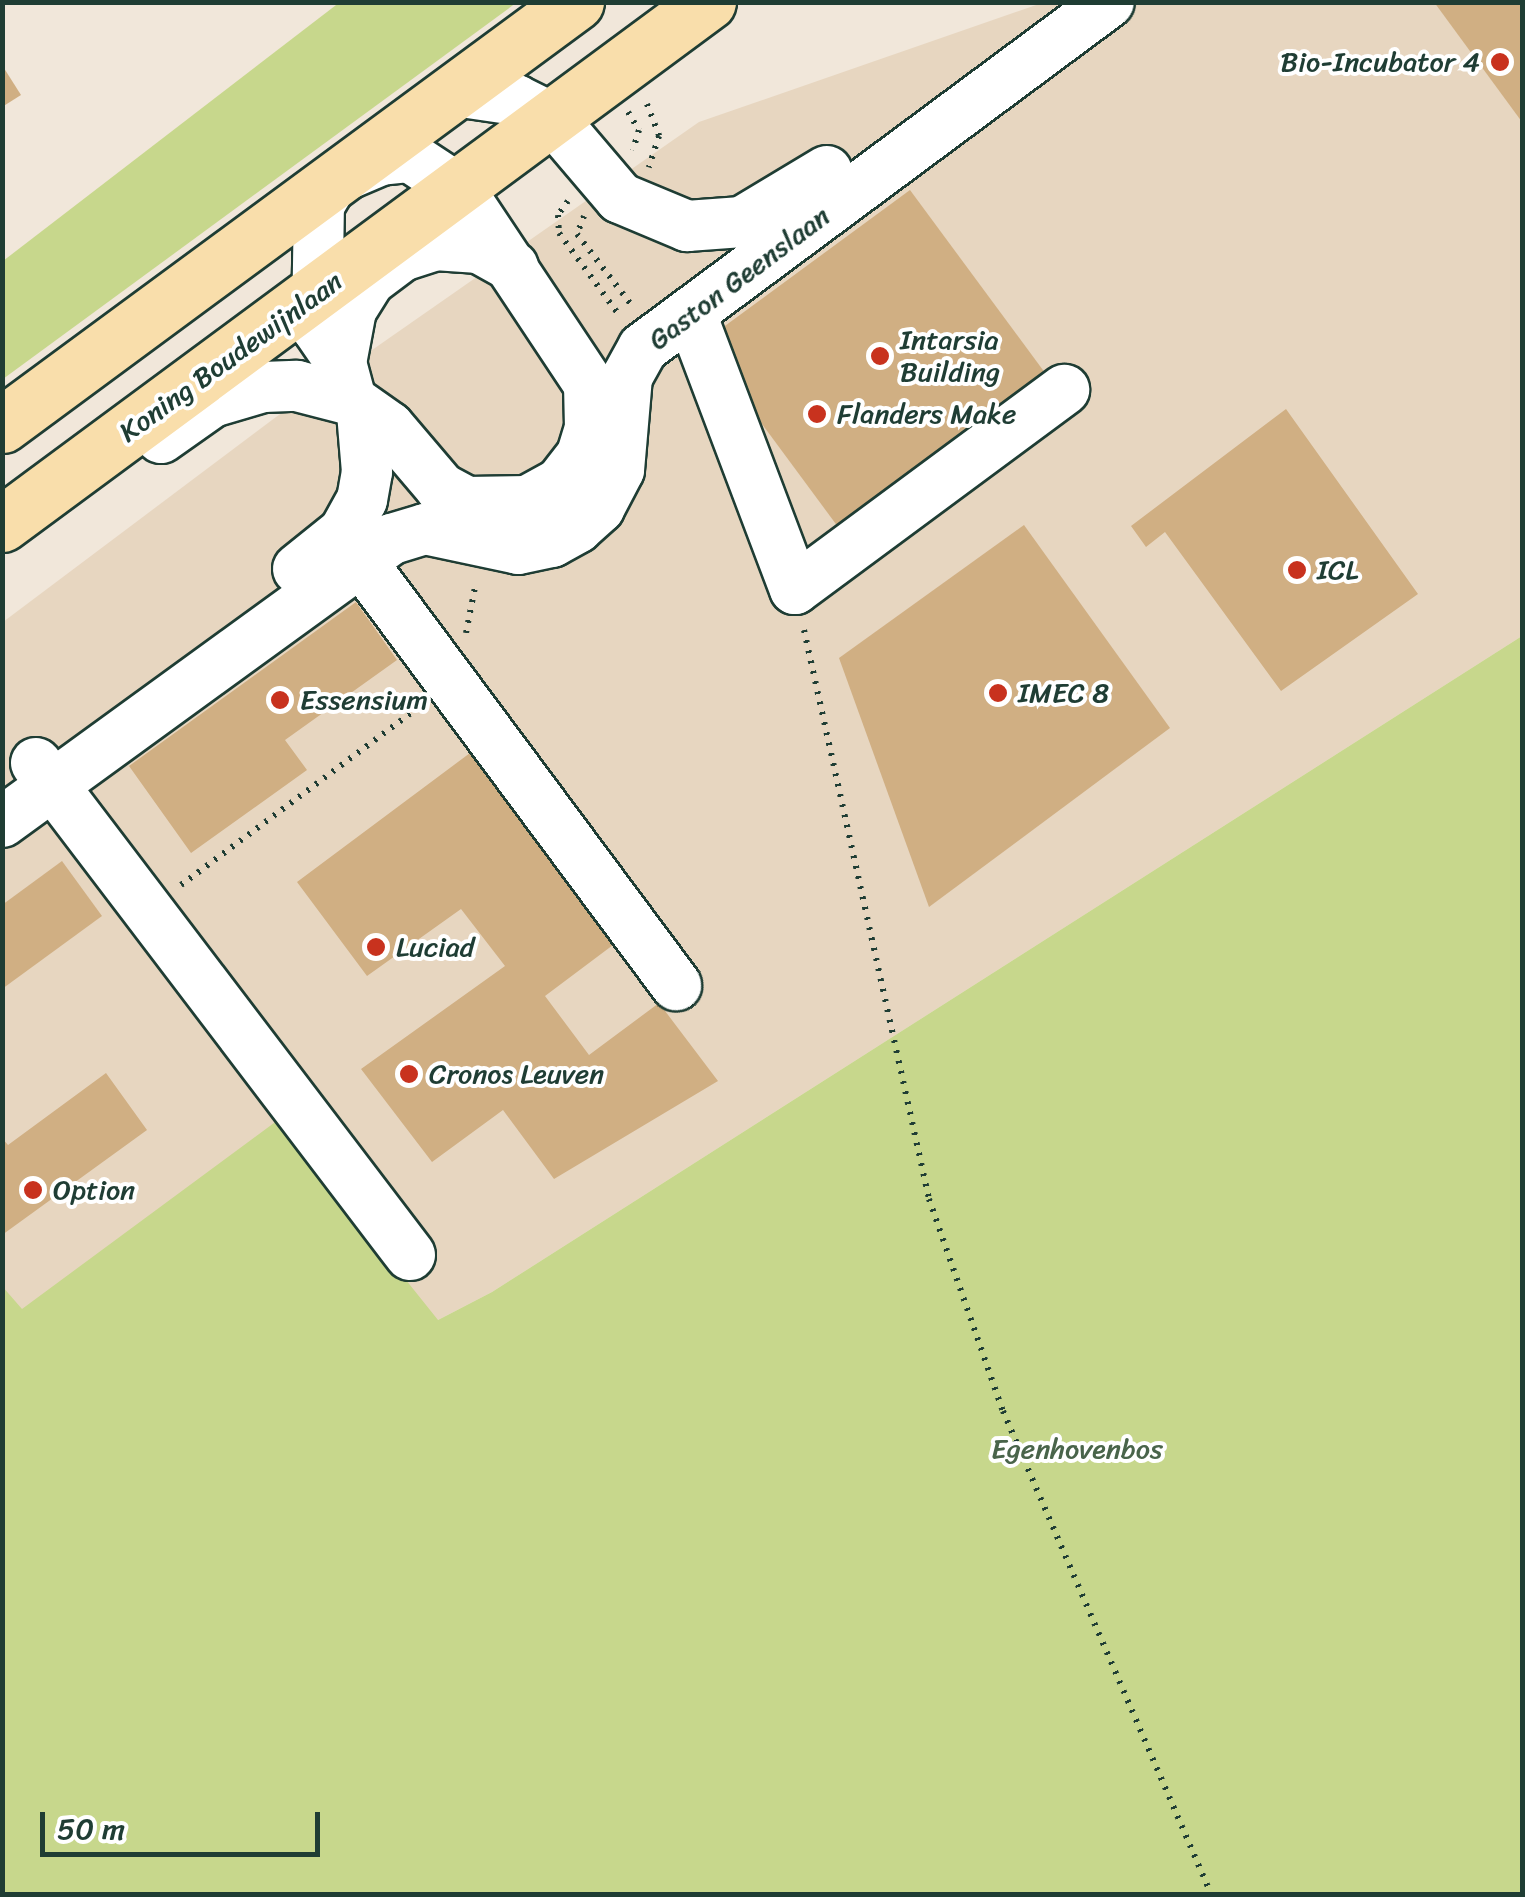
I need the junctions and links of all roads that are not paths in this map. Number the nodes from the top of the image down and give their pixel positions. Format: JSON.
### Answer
{"nodes":[{"id":1,"x":576,"y":2,"type":"edge"},
{"id":2,"x":708,"y":2,"type":"edge"},
{"id":3,"x":1056,"y":2,"type":"edge"},
{"id":4,"x":1109,"y":2,"type":"edge"},
{"id":5,"x":456,"y":91,"type":"junction"},
{"id":6,"x":552,"y":118,"type":"junction"},
{"id":7,"x":334,"y":180,"type":"junction"},
{"id":8,"x":460,"y":190,"type":"junction"},
{"id":9,"x":513,"y":267,"type":"junction"},
{"id":10,"x":314,"y":298,"type":"junction"},
{"id":11,"x":696,"y":330,"type":"dead end"},
{"id":12,"x":1064,"y":390,"type":"dead end"},
{"id":13,"x":354,"y":406,"type":"junction"},
{"id":14,"x":2,"y":425,"type":"edge"},
{"id":15,"x":78,"y":470,"type":"junction"},
{"id":16,"x":2,"y":524,"type":"edge"},
{"id":17,"x":442,"y":533,"type":"junction"},
{"id":18,"x":360,"y":560,"type":"junction"},
{"id":19,"x":30,"y":779,"type":"edge"},
{"id":20,"x":2,"y":822,"type":"edge"},
{"id":21,"x":676,"y":985,"type":"dead end"},
{"id":22,"x":410,"y":1255,"type":"dead end"}],
"edges":[{"from":1,"to":5,"type":"highway"},
{"from":2,"to":6,"type":"highway","name":"Koning Boudewijnlaan"},
{"from":3,"to":6,"type":"street","name":"Gaston Geenslaan"},
{"from":4,"to":17,"type":"street","name":"Gaston Geenslaan"},
{"from":5,"to":6,"type":"street","name":"Gaston Geenslaan"},
{"from":5,"to":7,"type":"highway"},
{"from":6,"to":8,"type":"highway","name":"Koning Boudewijnlaan"},
{"from":7,"to":8,"type":"street"},
{"from":7,"to":10,"type":"street"},
{"from":7,"to":14,"type":"highway"},
{"from":8,"to":9,"type":"street"},
{"from":8,"to":10,"type":"highway","name":"Koning Boudewijnlaan"},
{"from":9,"to":13,"type":"street"},
{"from":9,"to":13,"type":"street"},
{"from":10,"to":13,"type":"street"},
{"from":10,"to":15,"type":"highway","name":"Koning Boudewijnlaan"},
{"from":11,"to":12,"type":"street"},
{"from":13,"to":15,"type":"street"},
{"from":13,"to":17,"type":"street"},
{"from":13,"to":19,"type":"street","name":"Gaston Geenslaan"},
{"from":15,"to":16,"type":"highway","name":"Koning Boudewijnlaan"},
{"from":17,"to":18,"type":"street","name":"Gaston Geenslaan"},
{"from":18,"to":19,"type":"street","name":"Gaston Geenslaan"},
{"from":18,"to":21,"type":"street"},
{"from":19,"to":20,"type":"street","name":"Gaston Geenslaan"},
{"from":19,"to":22,"type":"street"}]}
